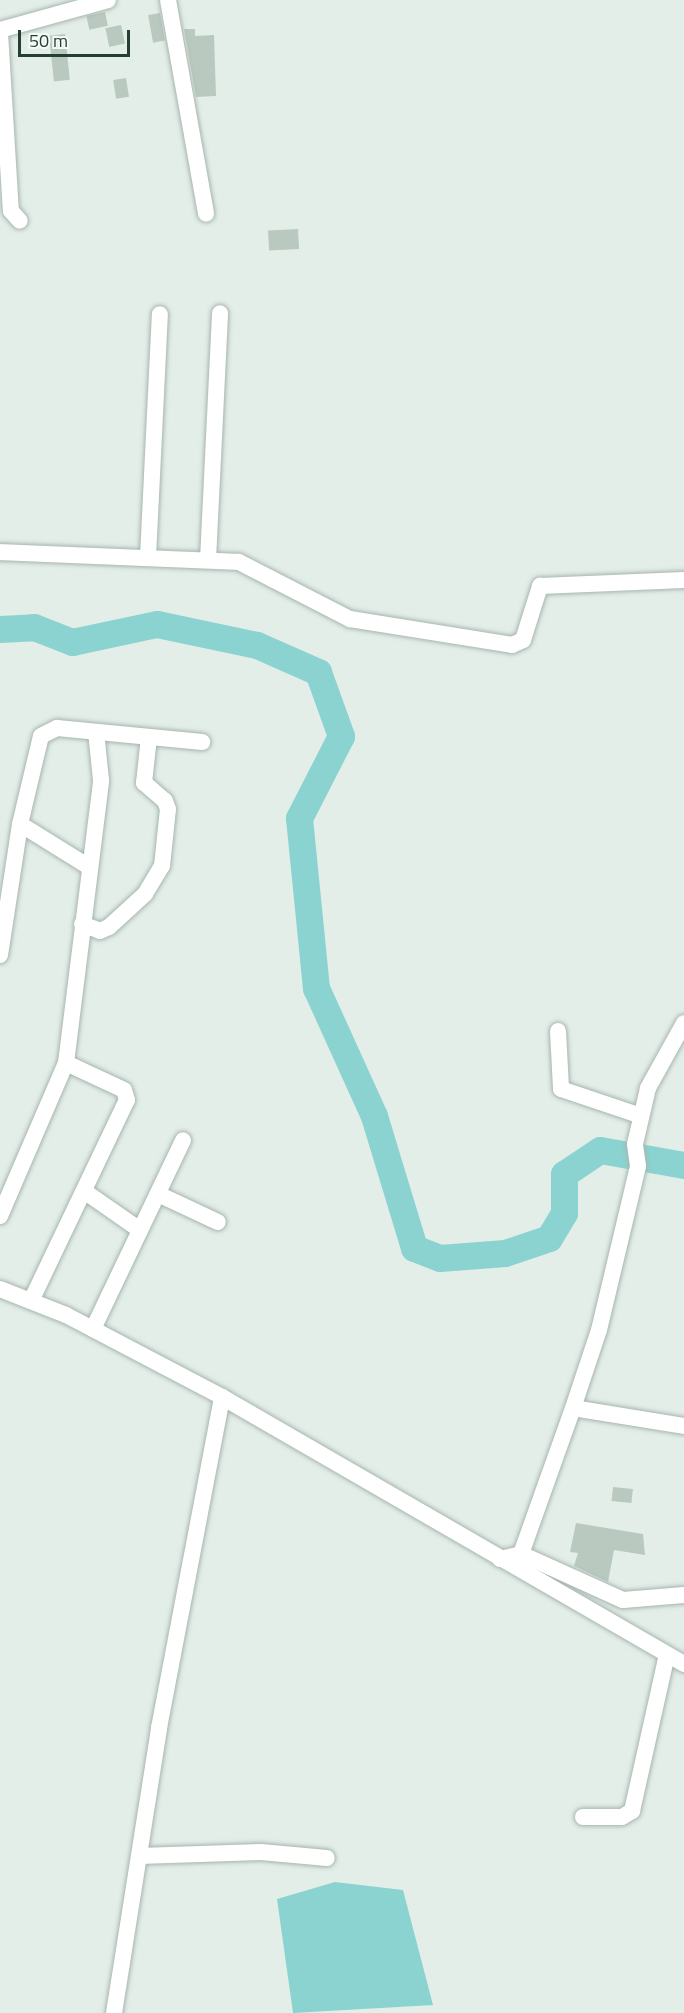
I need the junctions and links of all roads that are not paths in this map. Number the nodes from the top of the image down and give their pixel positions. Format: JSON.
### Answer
{"nodes":[{"id":1,"x":108,"y":0,"type":"edge"},
{"id":2,"x":168,"y":0,"type":"edge"},
{"id":3,"x":0,"y":31,"type":"edge"},
{"id":4,"x":10,"y":214,"type":"edge"},
{"id":5,"x":206,"y":214,"type":"dead end"},
{"id":6,"x":220,"y":313,"type":"dead end"},
{"id":7,"x":160,"y":314,"type":"dead end"},
{"id":8,"x":0,"y":552,"type":"edge"},
{"id":9,"x":147,"y":557,"type":"junction"},
{"id":10,"x":208,"y":560,"type":"junction"},
{"id":11,"x":684,"y":580,"type":"edge"},
{"id":12,"x":96,"y":732,"type":"junction"},
{"id":13,"x":150,"y":737,"type":"junction"},
{"id":14,"x":202,"y":742,"type":"dead end"},
{"id":15,"x":20,"y":824,"type":"junction"},
{"id":16,"x":89,"y":867,"type":"junction"},
{"id":17,"x":82,"y":924,"type":"junction"},
{"id":18,"x":0,"y":955,"type":"edge"},
{"id":19,"x":684,"y":1023,"type":"edge"},
{"id":20,"x":558,"y":1031,"type":"dead end"},
{"id":21,"x":66,"y":1063,"type":"junction"},
{"id":22,"x":641,"y":1116,"type":"junction"},
{"id":23,"x":183,"y":1140,"type":"dead end"},
{"id":24,"x":84,"y":1191,"type":"junction"},
{"id":25,"x":158,"y":1194,"type":"junction"},
{"id":26,"x":0,"y":1216,"type":"edge"},
{"id":27,"x":218,"y":1222,"type":"dead end"},
{"id":28,"x":141,"y":1230,"type":"junction"},
{"id":29,"x":0,"y":1289,"type":"edge"},
{"id":30,"x":31,"y":1301,"type":"junction"},
{"id":31,"x":93,"y":1329,"type":"junction"},
{"id":32,"x":222,"y":1397,"type":"junction"},
{"id":33,"x":573,"y":1408,"type":"junction"},
{"id":34,"x":684,"y":1426,"type":"edge"},
{"id":35,"x":521,"y":1554,"type":"junction"},
{"id":36,"x":500,"y":1559,"type":"junction"},
{"id":37,"x":684,"y":1595,"type":"edge"},
{"id":38,"x":667,"y":1655,"type":"junction"},
{"id":39,"x":684,"y":1664,"type":"edge"},
{"id":40,"x":583,"y":1817,"type":"dead end"},
{"id":41,"x":139,"y":1856,"type":"junction"},
{"id":42,"x":327,"y":1858,"type":"dead end"},
{"id":43,"x":114,"y":2013,"type":"edge"}],
"edges":[{"from":1,"to":3,"type":"street"},
{"from":2,"to":5,"type":"street"},
{"from":3,"to":4,"type":"street"},
{"from":6,"to":10,"type":"street"},
{"from":7,"to":9,"type":"street"},
{"from":8,"to":9,"type":"street"},
{"from":9,"to":10,"type":"street"},
{"from":10,"to":11,"type":"street"},
{"from":12,"to":13,"type":"street"},
{"from":12,"to":15,"type":"street"},
{"from":12,"to":16,"type":"street"},
{"from":13,"to":14,"type":"street"},
{"from":13,"to":17,"type":"street"},
{"from":15,"to":16,"type":"street"},
{"from":15,"to":18,"type":"street"},
{"from":16,"to":17,"type":"street"},
{"from":17,"to":21,"type":"street"},
{"from":19,"to":22,"type":"street"},
{"from":20,"to":22,"type":"street"},
{"from":21,"to":24,"type":"street"},
{"from":21,"to":26,"type":"street"},
{"from":22,"to":33,"type":"street"},
{"from":23,"to":25,"type":"street"},
{"from":24,"to":28,"type":"street"},
{"from":24,"to":30,"type":"street"},
{"from":25,"to":27,"type":"street"},
{"from":25,"to":28,"type":"street"},
{"from":28,"to":31,"type":"street"},
{"from":29,"to":30,"type":"street"},
{"from":30,"to":31,"type":"street"},
{"from":31,"to":32,"type":"street"},
{"from":32,"to":36,"type":"street"},
{"from":32,"to":41,"type":"street"},
{"from":33,"to":34,"type":"street"},
{"from":33,"to":35,"type":"street"},
{"from":35,"to":36,"type":"street"},
{"from":35,"to":37,"type":"street"},
{"from":36,"to":38,"type":"street"},
{"from":38,"to":39,"type":"street"},
{"from":38,"to":40,"type":"street"},
{"from":41,"to":42,"type":"street"},
{"from":41,"to":43,"type":"street"}]}
